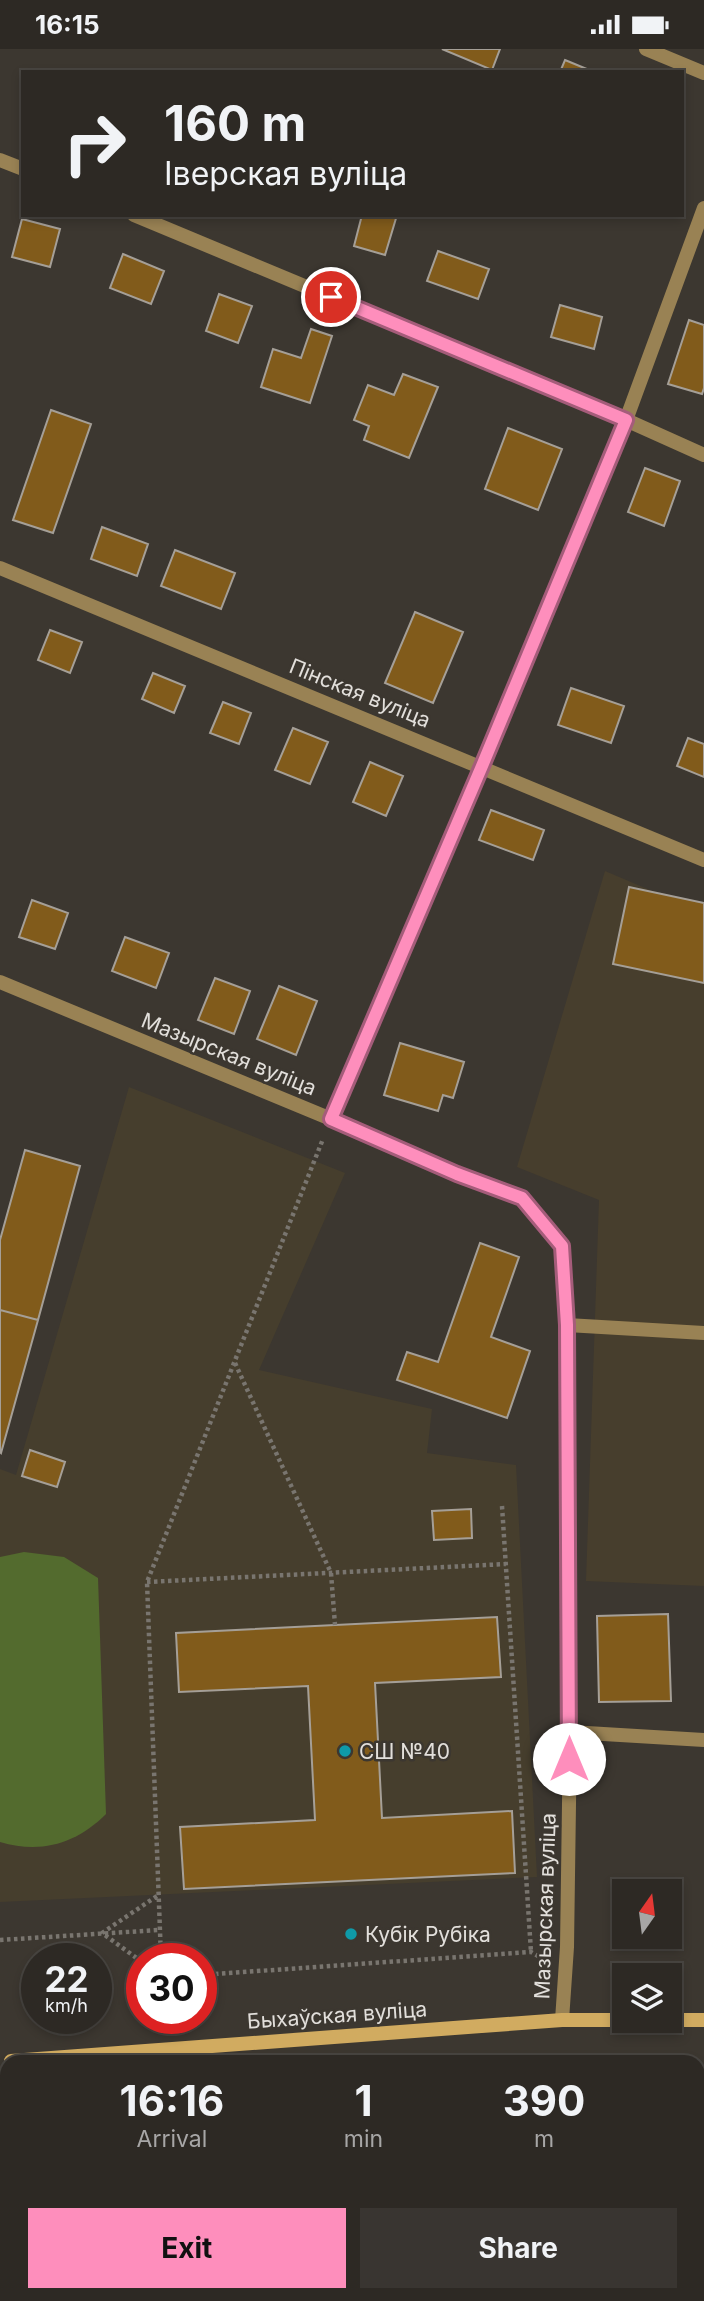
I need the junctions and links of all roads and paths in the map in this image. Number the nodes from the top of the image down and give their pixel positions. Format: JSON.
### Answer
{"nodes":[{"id":1,"x":646,"y":49,"type":"edge"},
{"id":2,"x":704,"y":73,"type":"edge"},
{"id":3,"x":0,"y":160,"type":"edge"},
{"id":4,"x":21,"y":168,"type":"edge"},
{"id":5,"x":704,"y":208,"type":"edge"},
{"id":6,"x":139,"y":217,"type":"edge"},
{"id":7,"x":626,"y":420,"type":"junction"},
{"id":8,"x":704,"y":455,"type":"edge"},
{"id":9,"x":0,"y":568,"type":"edge"},
{"id":10,"x":482,"y":766,"type":"junction"},
{"id":11,"x":704,"y":860,"type":"edge"},
{"id":12,"x":0,"y":982,"type":"edge"},
{"id":13,"x":331,"y":1119,"type":"junction"},
{"id":14,"x":567,"y":1325,"type":"junction"},
{"id":15,"x":704,"y":1333,"type":"edge"},
{"id":16,"x":234,"y":1362,"type":"junction"},
{"id":17,"x":502,"y":1506,"type":"dead end"},
{"id":18,"x":506,"y":1564,"type":"junction"},
{"id":19,"x":331,"y":1573,"type":"junction"},
{"id":20,"x":147,"y":1582,"type":"junction"},
{"id":21,"x":335,"y":1625,"type":"dead end"},
{"id":22,"x":570,"y":1733,"type":"junction"},
{"id":23,"x":704,"y":1740,"type":"edge"},
{"id":24,"x":158,"y":1896,"type":"junction"},
{"id":25,"x":159,"y":1930,"type":"junction"},
{"id":26,"x":102,"y":1933,"type":"junction"},
{"id":27,"x":0,"y":1940,"type":"edge"},
{"id":28,"x":160,"y":1943,"type":"edge"},
{"id":29,"x":126,"y":1950,"type":"edge"},
{"id":30,"x":531,"y":1952,"type":"junction"},
{"id":31,"x":565,"y":1970,"type":"junction"},
{"id":32,"x":217,"y":1974,"type":"edge"},
{"id":33,"x":562,"y":2020,"type":"junction"},
{"id":34,"x":612,"y":2020,"type":"edge"},
{"id":35,"x":682,"y":2020,"type":"edge"},
{"id":36,"x":704,"y":2020,"type":"edge"},
{"id":37,"x":101,"y":2055,"type":"edge"}],
"edges":[{"from":1,"to":2,"type":"street"},
{"from":3,"to":4,"type":"street"},
{"from":5,"to":7,"type":"street"},
{"from":6,"to":7,"type":"street"},
{"from":7,"to":8,"type":"street"},
{"from":7,"to":10,"type":"street"},
{"from":9,"to":10,"type":"street","name":"Пінская вуліца"},
{"from":10,"to":11,"type":"street","name":"Пінская вуліца"},
{"from":10,"to":13,"type":"street"},
{"from":12,"to":13,"type":"street","name":"Мазырская вуліца"},
{"from":13,"to":14,"type":"street","name":"Мазырская вуліца"},
{"from":13,"to":16,"type":"path"},
{"from":14,"to":15,"type":"street"},
{"from":14,"to":22,"type":"street","name":"Мазырская вуліца"},
{"from":16,"to":19,"type":"path"},
{"from":16,"to":20,"type":"path"},
{"from":17,"to":18,"type":"path"},
{"from":18,"to":19,"type":"path"},
{"from":18,"to":30,"type":"path"},
{"from":19,"to":20,"type":"path"},
{"from":19,"to":21,"type":"path"},
{"from":20,"to":24,"type":"path"},
{"from":22,"to":23,"type":"street"},
{"from":22,"to":31,"type":"street","name":"Мазырская вуліца"},
{"from":24,"to":25,"type":"path"},
{"from":24,"to":26,"type":"path"},
{"from":25,"to":26,"type":"path"},
{"from":25,"to":28,"type":"path"},
{"from":26,"to":27,"type":"path"},
{"from":26,"to":29,"type":"path"},
{"from":30,"to":31,"type":"path"},
{"from":30,"to":32,"type":"path"},
{"from":31,"to":33,"type":"street","name":"Мазырская вуліца"},
{"from":33,"to":34,"type":"main road","name":"Быхаўская вуліца"},
{"from":33,"to":37,"type":"main road","name":"Быхаўская вуліца"},
{"from":35,"to":36,"type":"main road"}]}
